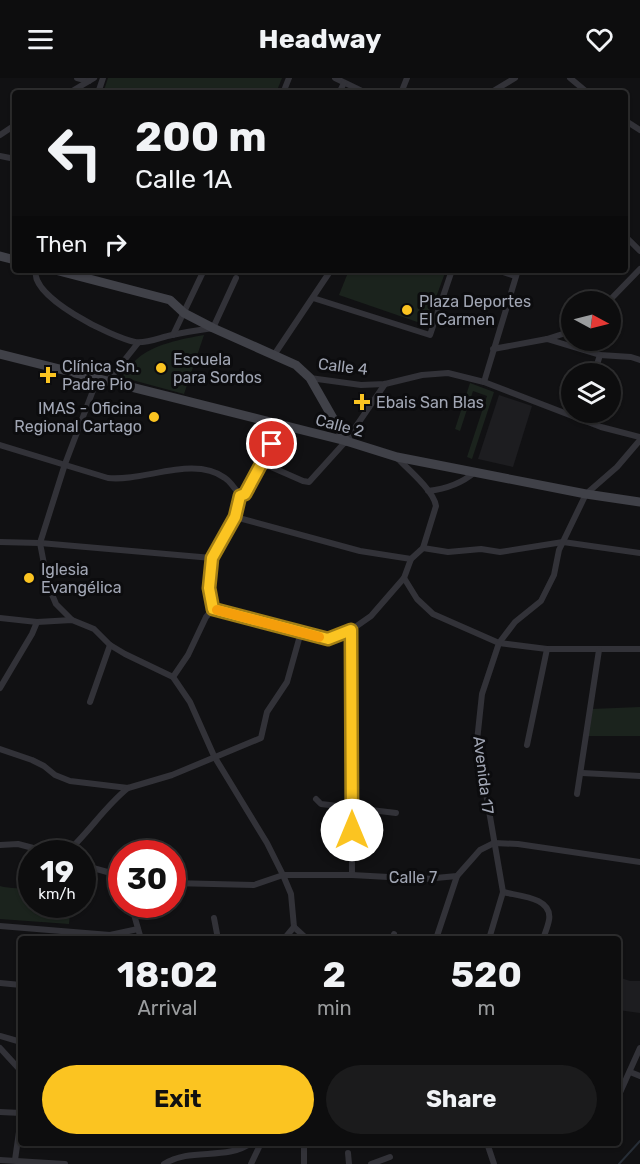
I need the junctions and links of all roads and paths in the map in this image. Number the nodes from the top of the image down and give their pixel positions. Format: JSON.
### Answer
{"nodes":[{"id":1,"x":77,"y":78,"type":"edge"},
{"id":2,"x":335,"y":78,"type":"edge"},
{"id":3,"x":515,"y":78,"type":"edge"},
{"id":4,"x":570,"y":78,"type":"edge"},
{"id":5,"x":92,"y":80,"type":"edge"},
{"id":6,"x":344,"y":83,"type":"junction"},
{"id":7,"x":74,"y":90,"type":"edge"},
{"id":8,"x":340,"y":90,"type":"edge"},
{"id":9,"x":359,"y":90,"type":"edge"},
{"id":10,"x":495,"y":90,"type":"edge"},
{"id":11,"x":584,"y":90,"type":"edge"},
{"id":12,"x":628,"y":239,"type":"edge"},
{"id":13,"x":640,"y":251,"type":"edge"},
{"id":14,"x":640,"y":269,"type":"edge"},
{"id":15,"x":35,"y":273,"type":"edge"},
{"id":16,"x":66,"y":273,"type":"edge"},
{"id":17,"x":203,"y":273,"type":"edge"},
{"id":18,"x":329,"y":273,"type":"edge"},
{"id":19,"x":451,"y":273,"type":"edge"},
{"id":20,"x":517,"y":273,"type":"edge"},
{"id":21,"x":236,"y":278,"type":"dead end"},
{"id":22,"x":619,"y":291,"type":"edge"},
{"id":23,"x":314,"y":298,"type":"junction"},
{"id":24,"x":184,"y":313,"type":"junction"},
{"id":25,"x":213,"y":328,"type":"junction"},
{"id":26,"x":173,"y":335,"type":"junction"},
{"id":27,"x":561,"y":335,"type":"edge"},
{"id":28,"x":547,"y":339,"type":"junction"},
{"id":29,"x":138,"y":343,"type":"junction"},
{"id":30,"x":494,"y":349,"type":"junction"},
{"id":31,"x":0,"y":354,"type":"edge"},
{"id":32,"x":274,"y":355,"type":"junction"},
{"id":33,"x":600,"y":355,"type":"junction"},
{"id":34,"x":640,"y":360,"type":"edge"},
{"id":35,"x":597,"y":363,"type":"edge"},
{"id":36,"x":310,"y":378,"type":"junction"},
{"id":37,"x":102,"y":381,"type":"junction"},
{"id":38,"x":484,"y":382,"type":"junction"},
{"id":39,"x":385,"y":384,"type":"junction"},
{"id":40,"x":561,"y":410,"type":"edge"},
{"id":41,"x":593,"y":423,"type":"edge"},
{"id":42,"x":282,"y":426,"type":"junction"},
{"id":43,"x":340,"y":437,"type":"junction"},
{"id":44,"x":640,"y":438,"type":"edge"},
{"id":45,"x":0,"y":445,"type":"edge"},
{"id":46,"x":397,"y":457,"type":"junction"},
{"id":47,"x":262,"y":463,"type":"junction"},
{"id":48,"x":64,"y":464,"type":"junction"},
{"id":49,"x":475,"y":472,"type":"junction"},
{"id":50,"x":428,"y":491,"type":"junction"},
{"id":51,"x":586,"y":494,"type":"junction"},
{"id":52,"x":240,"y":496,"type":"junction"},
{"id":53,"x":640,"y":502,"type":"edge"},
{"id":54,"x":235,"y":517,"type":"junction"},
{"id":55,"x":0,"y":542,"type":"edge"},
{"id":56,"x":562,"y":542,"type":"junction"},
{"id":57,"x":40,"y":543,"type":"junction"},
{"id":58,"x":423,"y":548,"type":"junction"},
{"id":59,"x":640,"y":553,"type":"edge"},
{"id":60,"x":212,"y":558,"type":"junction"},
{"id":61,"x":411,"y":559,"type":"junction"},
{"id":62,"x":404,"y":578,"type":"junction"},
{"id":63,"x":213,"y":609,"type":"junction"},
{"id":64,"x":0,"y":618,"type":"edge"},
{"id":65,"x":72,"y":620,"type":"junction"},
{"id":66,"x":37,"y":622,"type":"junction"},
{"id":67,"x":351,"y":630,"type":"junction"},
{"id":68,"x":301,"y":632,"type":"junction"},
{"id":69,"x":499,"y":643,"type":"junction"},
{"id":70,"x":110,"y":645,"type":"junction"},
{"id":71,"x":547,"y":649,"type":"junction"},
{"id":72,"x":640,"y":649,"type":"edge"},
{"id":73,"x":598,"y":650,"type":"junction"},
{"id":74,"x":173,"y":677,"type":"junction"},
{"id":75,"x":0,"y":688,"type":"edge"},
{"id":76,"x":90,"y":702,"type":"dead end"},
{"id":77,"x":527,"y":745,"type":"dead end"},
{"id":78,"x":0,"y":749,"type":"edge"},
{"id":79,"x":214,"y":756,"type":"junction"},
{"id":80,"x":582,"y":773,"type":"junction"},
{"id":81,"x":640,"y":776,"type":"edge"},
{"id":82,"x":128,"y":788,"type":"junction"},
{"id":83,"x":578,"y":794,"type":"dead end"},
{"id":84,"x":316,"y":799,"type":"dead end"},
{"id":85,"x":352,"y":807,"type":"junction"},
{"id":86,"x":396,"y":813,"type":"dead end"},
{"id":87,"x":79,"y":840,"type":"edge"},
{"id":88,"x":494,"y":843,"type":"junction"},
{"id":89,"x":18,"y":844,"type":"edge"},
{"id":90,"x":0,"y":845,"type":"edge"},
{"id":91,"x":640,"y":862,"type":"edge"},
{"id":92,"x":283,"y":875,"type":"junction"},
{"id":93,"x":352,"y":876,"type":"junction"},
{"id":94,"x":457,"y":876,"type":"junction"},
{"id":95,"x":186,"y":883,"type":"edge"},
{"id":96,"x":503,"y":892,"type":"junction"},
{"id":97,"x":135,"y":918,"type":"edge"},
{"id":98,"x":214,"y":918,"type":"dead end"},
{"id":99,"x":0,"y":926,"type":"edge"},
{"id":100,"x":294,"y":927,"type":"junction"},
{"id":101,"x":138,"y":929,"type":"junction"},
{"id":102,"x":140,"y":936,"type":"edge"},
{"id":103,"x":217,"y":936,"type":"edge"},
{"id":104,"x":286,"y":936,"type":"edge"},
{"id":105,"x":304,"y":936,"type":"edge"},
{"id":106,"x":437,"y":936,"type":"edge"},
{"id":107,"x":490,"y":936,"type":"edge"},
{"id":108,"x":544,"y":936,"type":"edge"},
{"id":109,"x":0,"y":983,"type":"edge"},
{"id":110,"x":18,"y":984,"type":"edge"},
{"id":111,"x":0,"y":1036,"type":"edge"},
{"id":112,"x":18,"y":1041,"type":"edge"},
{"id":113,"x":0,"y":1048,"type":"edge"},
{"id":114,"x":640,"y":1048,"type":"edge"},
{"id":115,"x":18,"y":1068,"type":"edge"},
{"id":116,"x":630,"y":1072,"type":"junction"},
{"id":117,"x":640,"y":1076,"type":"edge"},
{"id":118,"x":621,"y":1091,"type":"edge"},
{"id":119,"x":0,"y":1112,"type":"edge"},
{"id":120,"x":18,"y":1113,"type":"edge"},
{"id":121,"x":18,"y":1139,"type":"edge"},
{"id":122,"x":246,"y":1146,"type":"edge"},
{"id":123,"x":260,"y":1146,"type":"edge"},
{"id":124,"x":304,"y":1146,"type":"edge"},
{"id":125,"x":488,"y":1146,"type":"edge"},
{"id":126,"x":348,"y":1154,"type":"dead end"},
{"id":127,"x":390,"y":1157,"type":"dead end"},
{"id":128,"x":0,"y":1160,"type":"edge"},
{"id":129,"x":15,"y":1160,"type":"junction"},
{"id":130,"x":65,"y":1164,"type":"edge"},
{"id":131,"x":164,"y":1164,"type":"edge"},
{"id":132,"x":251,"y":1164,"type":"edge"},
{"id":133,"x":304,"y":1164,"type":"edge"},
{"id":134,"x":350,"y":1164,"type":"edge"},
{"id":135,"x":371,"y":1164,"type":"edge"},
{"id":136,"x":494,"y":1164,"type":"edge"}],
"edges":[{"from":1,"to":5,"type":"street"},
{"from":2,"to":6,"type":"street"},
{"from":3,"to":10,"type":"street"},
{"from":4,"to":11,"type":"street"},
{"from":5,"to":7,"type":"street"},
{"from":6,"to":8,"type":"street"},
{"from":6,"to":9,"type":"street"},
{"from":12,"to":13,"type":"street"},
{"from":14,"to":22,"type":"street"},
{"from":15,"to":29,"type":"street"},
{"from":16,"to":24,"type":"street","name":"Calle 4"},
{"from":17,"to":24,"type":"street"},
{"from":18,"to":23,"type":"street"},
{"from":19,"to":23,"type":"street"},
{"from":20,"to":30,"type":"street"},
{"from":21,"to":25,"type":"street"},
{"from":23,"to":32,"type":"street"},
{"from":24,"to":25,"type":"street","name":"Calle 4"},
{"from":24,"to":26,"type":"street"},
{"from":25,"to":26,"type":"street"},
{"from":25,"to":32,"type":"street","name":"Calle 4"},
{"from":26,"to":29,"type":"street"},
{"from":27,"to":28,"type":"street"},
{"from":28,"to":30,"type":"street"},
{"from":28,"to":33,"type":"street"},
{"from":29,"to":37,"type":"street"},
{"from":30,"to":38,"type":"street"},
{"from":31,"to":37,"type":"street","name":"Calle 2"},
{"from":32,"to":36,"type":"street","name":"Calle 4"},
{"from":33,"to":34,"type":"street"},
{"from":33,"to":35,"type":"street"},
{"from":36,"to":39,"type":"street","name":"Calle 4"},
{"from":36,"to":43,"type":"street"},
{"from":37,"to":42,"type":"street","name":"Calle 2"},
{"from":37,"to":48,"type":"street"},
{"from":38,"to":39,"type":"street","name":"Calle 4"},
{"from":38,"to":40,"type":"street","name":"Calle 4"},
{"from":39,"to":43,"type":"street"},
{"from":41,"to":44,"type":"street","name":"Calle 4"},
{"from":42,"to":43,"type":"street","name":"Calle 2"},
{"from":42,"to":47,"type":"street"},
{"from":43,"to":46,"type":"street","name":"Calle 2"},
{"from":43,"to":47,"type":"street"},
{"from":44,"to":51,"type":"street"},
{"from":45,"to":48,"type":"street"},
{"from":46,"to":49,"type":"street","name":"Calle 2"},
{"from":46,"to":50,"type":"street"},
{"from":47,"to":52,"type":"street"},
{"from":48,"to":52,"type":"street"},
{"from":48,"to":57,"type":"street"},
{"from":49,"to":50,"type":"street"},
{"from":49,"to":51,"type":"street","name":"Calle 2"},
{"from":50,"to":58,"type":"street"},
{"from":51,"to":53,"type":"street","name":"Calle 2"},
{"from":51,"to":56,"type":"street","name":"Avenida 17"},
{"from":52,"to":54,"type":"street"},
{"from":54,"to":60,"type":"street"},
{"from":54,"to":61,"type":"street"},
{"from":55,"to":57,"type":"street"},
{"from":56,"to":58,"type":"street"},
{"from":56,"to":59,"type":"street"},
{"from":56,"to":69,"type":"street","name":"Avenida 17"},
{"from":57,"to":60,"type":"street"},
{"from":57,"to":65,"type":"street"},
{"from":58,"to":61,"type":"street"},
{"from":60,"to":63,"type":"street"},
{"from":61,"to":62,"type":"street"},
{"from":62,"to":67,"type":"street"},
{"from":62,"to":69,"type":"street"},
{"from":63,"to":68,"type":"street"},
{"from":63,"to":74,"type":"street"},
{"from":64,"to":66,"type":"street"},
{"from":65,"to":66,"type":"street"},
{"from":65,"to":70,"type":"street"},
{"from":66,"to":75,"type":"street"},
{"from":67,"to":68,"type":"street"},
{"from":67,"to":85,"type":"street"},
{"from":68,"to":79,"type":"street"},
{"from":69,"to":71,"type":"street"},
{"from":69,"to":88,"type":"street","name":"Avenida 17"},
{"from":70,"to":74,"type":"street"},
{"from":70,"to":76,"type":"street"},
{"from":71,"to":73,"type":"street"},
{"from":71,"to":77,"type":"street"},
{"from":72,"to":73,"type":"street"},
{"from":73,"to":80,"type":"street"},
{"from":74,"to":79,"type":"street"},
{"from":78,"to":82,"type":"street"},
{"from":79,"to":82,"type":"street"},
{"from":79,"to":92,"type":"street"},
{"from":80,"to":81,"type":"street"},
{"from":80,"to":83,"type":"street"},
{"from":82,"to":87,"type":"street"},
{"from":84,"to":85,"type":"street"},
{"from":85,"to":86,"type":"street"},
{"from":85,"to":93,"type":"street"},
{"from":88,"to":91,"type":"street"},
{"from":88,"to":94,"type":"street","name":"Calle 7"},
{"from":88,"to":96,"type":"street","name":"Avenida 17"},
{"from":89,"to":90,"type":"street"},
{"from":92,"to":93,"type":"street","name":"Calle 7"},
{"from":92,"to":95,"type":"street","name":"Calle 7"},
{"from":92,"to":100,"type":"street"},
{"from":93,"to":94,"type":"street","name":"Calle 7"},
{"from":94,"to":106,"type":"street"},
{"from":96,"to":107,"type":"street","name":"Avenida 17"},
{"from":96,"to":108,"type":"street"},
{"from":97,"to":101,"type":"street"},
{"from":98,"to":103,"type":"street"},
{"from":99,"to":101,"type":"street"},
{"from":100,"to":104,"type":"street"},
{"from":100,"to":105,"type":"street"},
{"from":101,"to":102,"type":"street"},
{"from":109,"to":110,"type":"street"},
{"from":111,"to":112,"type":"street"},
{"from":113,"to":115,"type":"street"},
{"from":114,"to":116,"type":"street"},
{"from":116,"to":117,"type":"street"},
{"from":116,"to":118,"type":"street"},
{"from":119,"to":120,"type":"street"},
{"from":121,"to":129,"type":"street"},
{"from":122,"to":131,"type":"street"},
{"from":123,"to":132,"type":"street"},
{"from":124,"to":133,"type":"street"},
{"from":125,"to":136,"type":"street"},
{"from":126,"to":134,"type":"street"},
{"from":127,"to":135,"type":"street"},
{"from":128,"to":129,"type":"street"},
{"from":129,"to":130,"type":"street"}]}
